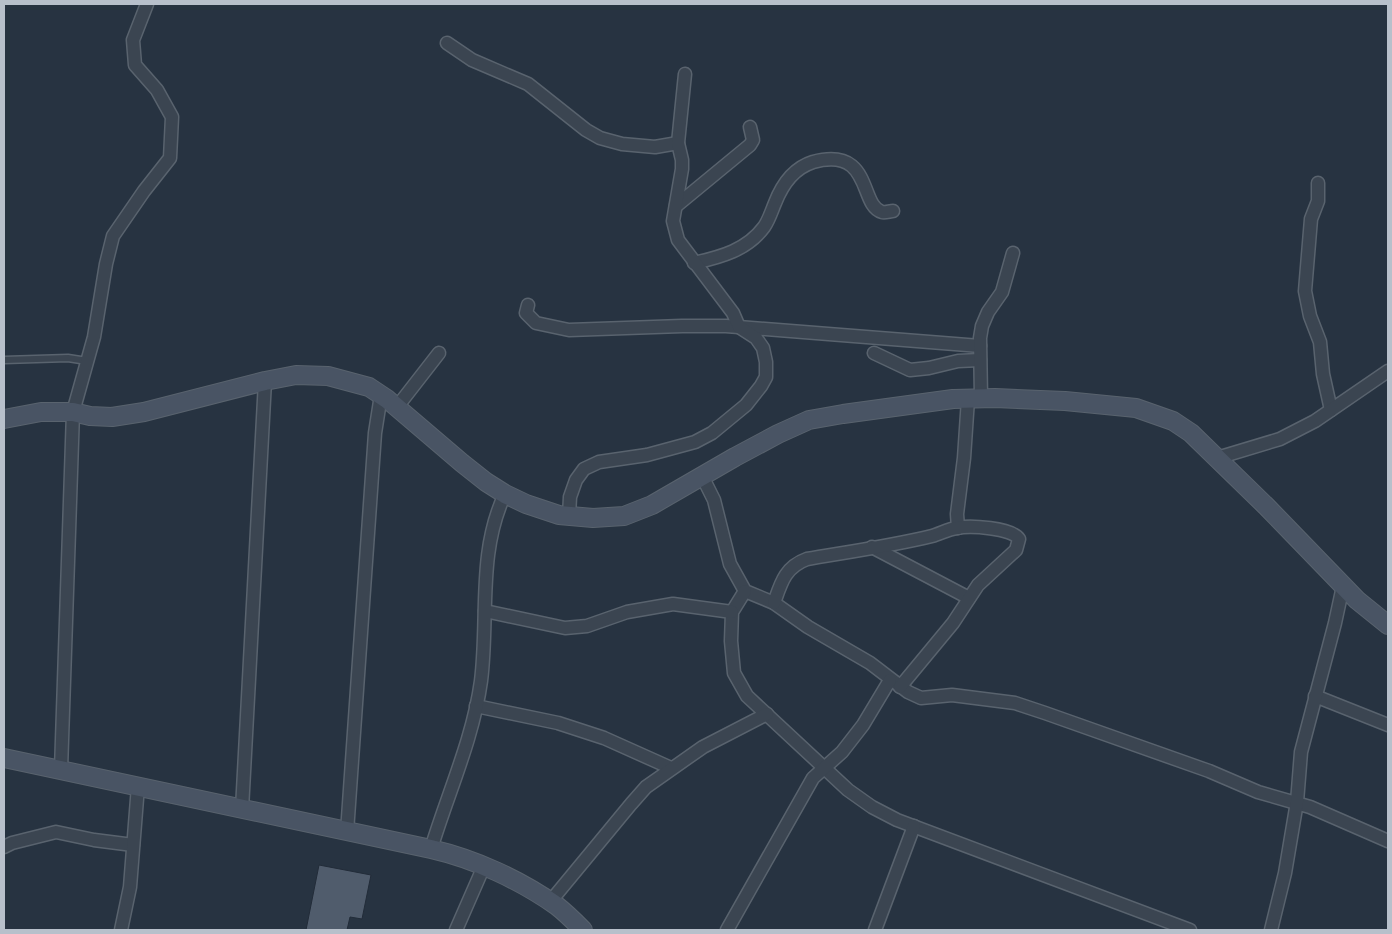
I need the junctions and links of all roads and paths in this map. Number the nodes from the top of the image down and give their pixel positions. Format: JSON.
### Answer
{"nodes":[{"id":1,"x":147,"y":4,"type":"edge"},
{"id":2,"x":448,"y":43,"type":"dead end"},
{"id":3,"x":685,"y":74,"type":"dead end"},
{"id":4,"x":750,"y":128,"type":"dead end"},
{"id":5,"x":678,"y":143,"type":"junction"},
{"id":6,"x":1318,"y":183,"type":"dead end"},
{"id":7,"x":676,"y":206,"type":"junction"},
{"id":8,"x":893,"y":211,"type":"dead end"},
{"id":9,"x":1012,"y":253,"type":"dead end"},
{"id":10,"x":694,"y":264,"type":"junction"},
{"id":11,"x":528,"y":305,"type":"dead end"},
{"id":12,"x":740,"y":327,"type":"junction"},
{"id":13,"x":980,"y":346,"type":"junction"},
{"id":14,"x":874,"y":352,"type":"dead end"},
{"id":15,"x":439,"y":353,"type":"dead end"},
{"id":16,"x":4,"y":360,"type":"edge"},
{"id":17,"x":87,"y":360,"type":"junction"},
{"id":18,"x":980,"y":360,"type":"junction"},
{"id":19,"x":1388,"y":371,"type":"edge"},
{"id":20,"x":265,"y":381,"type":"junction"},
{"id":21,"x":381,"y":395,"type":"junction"},
{"id":22,"x":974,"y":398,"type":"junction"},
{"id":23,"x":397,"y":407,"type":"junction"},
{"id":24,"x":1331,"y":410,"type":"junction"},
{"id":25,"x":73,"y":412,"type":"junction"},
{"id":26,"x":4,"y":419,"type":"edge"},
{"id":27,"x":1217,"y":458,"type":"junction"},
{"id":28,"x":702,"y":476,"type":"junction"},
{"id":29,"x":505,"y":494,"type":"junction"},
{"id":30,"x":569,"y":516,"type":"junction"},
{"id":31,"x":958,"y":528,"type":"junction"},
{"id":32,"x":872,"y":547,"type":"junction"},
{"id":33,"x":1343,"y":586,"type":"junction"},
{"id":34,"x":745,"y":591,"type":"junction"},
{"id":35,"x":969,"y":598,"type":"junction"},
{"id":36,"x":774,"y":603,"type":"junction"},
{"id":37,"x":485,"y":611,"type":"junction"},
{"id":38,"x":732,"y":612,"type":"junction"},
{"id":39,"x":1388,"y":625,"type":"edge"},
{"id":40,"x":895,"y":683,"type":"junction"},
{"id":41,"x":1315,"y":696,"type":"junction"},
{"id":42,"x":476,"y":706,"type":"junction"},
{"id":43,"x":767,"y":714,"type":"junction"},
{"id":44,"x":1388,"y":725,"type":"edge"},
{"id":45,"x":4,"y":758,"type":"edge"},
{"id":46,"x":671,"y":768,"type":"junction"},
{"id":47,"x":824,"y":768,"type":"junction"},
{"id":48,"x":61,"y":770,"type":"junction"},
{"id":49,"x":138,"y":786,"type":"junction"},
{"id":50,"x":1297,"y":802,"type":"junction"},
{"id":51,"x":242,"y":809,"type":"junction"},
{"id":52,"x":914,"y":826,"type":"junction"},
{"id":53,"x":346,"y":832,"type":"junction"},
{"id":54,"x":1388,"y":841,"type":"edge"},
{"id":55,"x":133,"y":845,"type":"junction"},
{"id":56,"x":4,"y":847,"type":"edge"},
{"id":57,"x":431,"y":849,"type":"junction"},
{"id":58,"x":484,"y":866,"type":"junction"},
{"id":59,"x":550,"y":902,"type":"junction"},
{"id":60,"x":121,"y":930,"type":"edge"},
{"id":61,"x":456,"y":930,"type":"edge"},
{"id":62,"x":583,"y":930,"type":"edge"},
{"id":63,"x":727,"y":930,"type":"edge"},
{"id":64,"x":875,"y":930,"type":"edge"},
{"id":65,"x":1190,"y":930,"type":"edge"},
{"id":66,"x":1271,"y":930,"type":"edge"}],
"edges":[{"from":1,"to":17,"type":"street"},
{"from":2,"to":5,"type":"street"},
{"from":3,"to":5,"type":"street"},
{"from":4,"to":7,"type":"street"},
{"from":5,"to":7,"type":"street"},
{"from":6,"to":24,"type":"street"},
{"from":7,"to":10,"type":"street"},
{"from":8,"to":10,"type":"street"},
{"from":9,"to":13,"type":"street"},
{"from":10,"to":12,"type":"street"},
{"from":11,"to":12,"type":"street"},
{"from":12,"to":13,"type":"street"},
{"from":12,"to":30,"type":"street"},
{"from":13,"to":18,"type":"street"},
{"from":14,"to":18,"type":"street"},
{"from":15,"to":23,"type":"street"},
{"from":16,"to":17,"type":"lane"},
{"from":17,"to":25,"type":"street"},
{"from":18,"to":22,"type":"street"},
{"from":19,"to":24,"type":"street"},
{"from":20,"to":21,"type":"street"},
{"from":20,"to":25,"type":"street"},
{"from":20,"to":51,"type":"street"},
{"from":21,"to":23,"type":"street"},
{"from":21,"to":53,"type":"street"},
{"from":22,"to":27,"type":"street"},
{"from":22,"to":28,"type":"street"},
{"from":22,"to":31,"type":"street"},
{"from":23,"to":29,"type":"street"},
{"from":24,"to":27,"type":"street"},
{"from":25,"to":26,"type":"street"},
{"from":25,"to":48,"type":"street"},
{"from":27,"to":33,"type":"street"},
{"from":28,"to":30,"type":"street"},
{"from":28,"to":34,"type":"street"},
{"from":29,"to":30,"type":"street"},
{"from":29,"to":37,"type":"street"},
{"from":31,"to":32,"type":"street"},
{"from":31,"to":35,"type":"street"},
{"from":32,"to":35,"type":"street"},
{"from":32,"to":36,"type":"street"},
{"from":33,"to":39,"type":"street"},
{"from":33,"to":41,"type":"street"},
{"from":34,"to":36,"type":"street"},
{"from":34,"to":38,"type":"street"},
{"from":35,"to":40,"type":"street"},
{"from":36,"to":40,"type":"street"},
{"from":37,"to":38,"type":"street"},
{"from":37,"to":42,"type":"street"},
{"from":38,"to":43,"type":"street"},
{"from":40,"to":47,"type":"street"},
{"from":40,"to":50,"type":"street"},
{"from":41,"to":44,"type":"street"},
{"from":41,"to":50,"type":"street"},
{"from":42,"to":46,"type":"street"},
{"from":42,"to":57,"type":"street"},
{"from":43,"to":46,"type":"street"},
{"from":43,"to":47,"type":"street"},
{"from":45,"to":48,"type":"street"},
{"from":46,"to":59,"type":"street"},
{"from":47,"to":52,"type":"street"},
{"from":47,"to":63,"type":"street"},
{"from":48,"to":49,"type":"street"},
{"from":49,"to":51,"type":"street"},
{"from":49,"to":55,"type":"street"},
{"from":50,"to":54,"type":"street"},
{"from":50,"to":66,"type":"street"},
{"from":51,"to":53,"type":"street"},
{"from":52,"to":64,"type":"street"},
{"from":52,"to":65,"type":"street"},
{"from":53,"to":57,"type":"street"},
{"from":55,"to":56,"type":"street"},
{"from":55,"to":60,"type":"street"},
{"from":57,"to":58,"type":"street"},
{"from":58,"to":59,"type":"street"},
{"from":58,"to":61,"type":"street"},
{"from":59,"to":62,"type":"street"}]}
